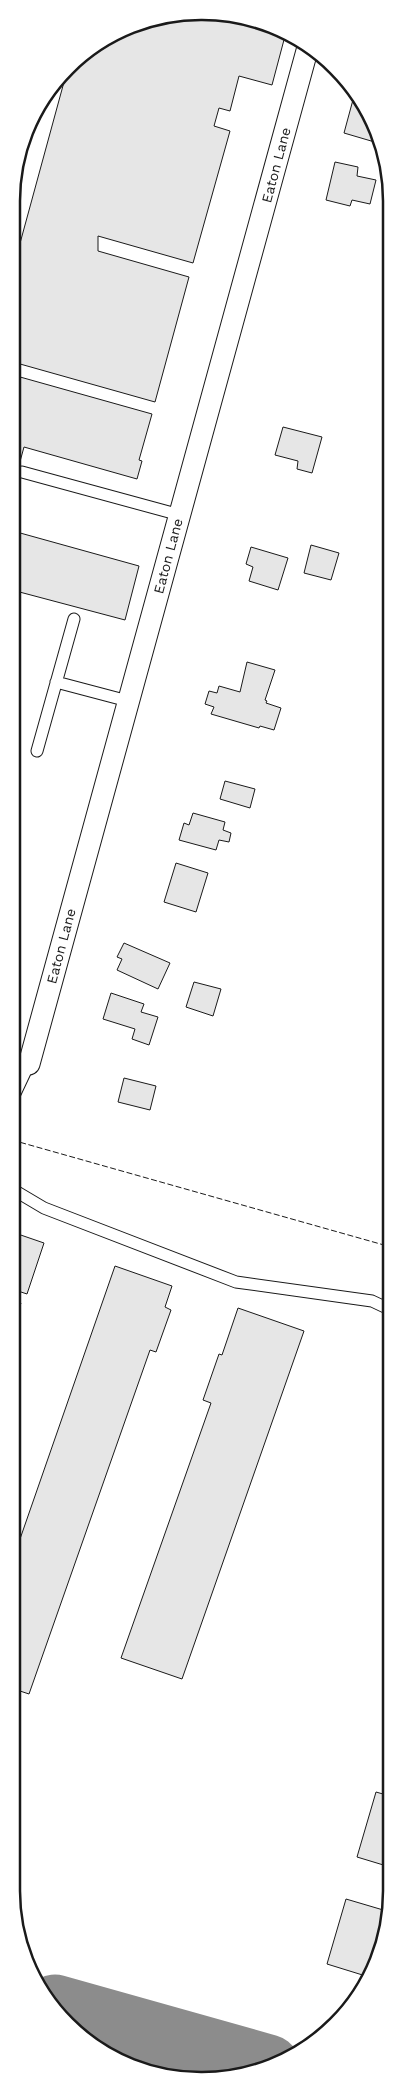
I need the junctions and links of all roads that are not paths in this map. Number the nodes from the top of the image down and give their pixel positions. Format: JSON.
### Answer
{"nodes":[{"id":1,"x":306,"y":54,"type":"edge"},
{"id":2,"x":22,"y":472,"type":"dead end"},
{"id":3,"x":180,"y":515,"type":"junction"},
{"id":4,"x":74,"y":619,"type":"dead end"},
{"id":5,"x":56,"y":682,"type":"junction"},
{"id":6,"x":128,"y":702,"type":"junction"},
{"id":7,"x":37,"y":751,"type":"dead end"},
{"id":8,"x":28,"y":1064,"type":"joint"},
{"id":9,"x":20,"y":1082,"type":"edge"},
{"id":10,"x":20,"y":1194,"type":"edge"},
{"id":11,"x":383,"y":1306,"type":"edge"}],
"edges":[{"from":1,"to":3,"type":"street","name":"Eaton Lane"},
{"from":2,"to":3,"type":"lane"},
{"from":3,"to":6,"type":"street","name":"Eaton Lane"},
{"from":4,"to":5,"type":"lane"},
{"from":5,"to":6,"type":"lane"},
{"from":5,"to":7,"type":"lane"},
{"from":6,"to":8,"type":"street","name":"Eaton Lane"},
{"from":8,"to":9,"type":"lane"},
{"from":10,"to":11,"type":"lane"}]}
